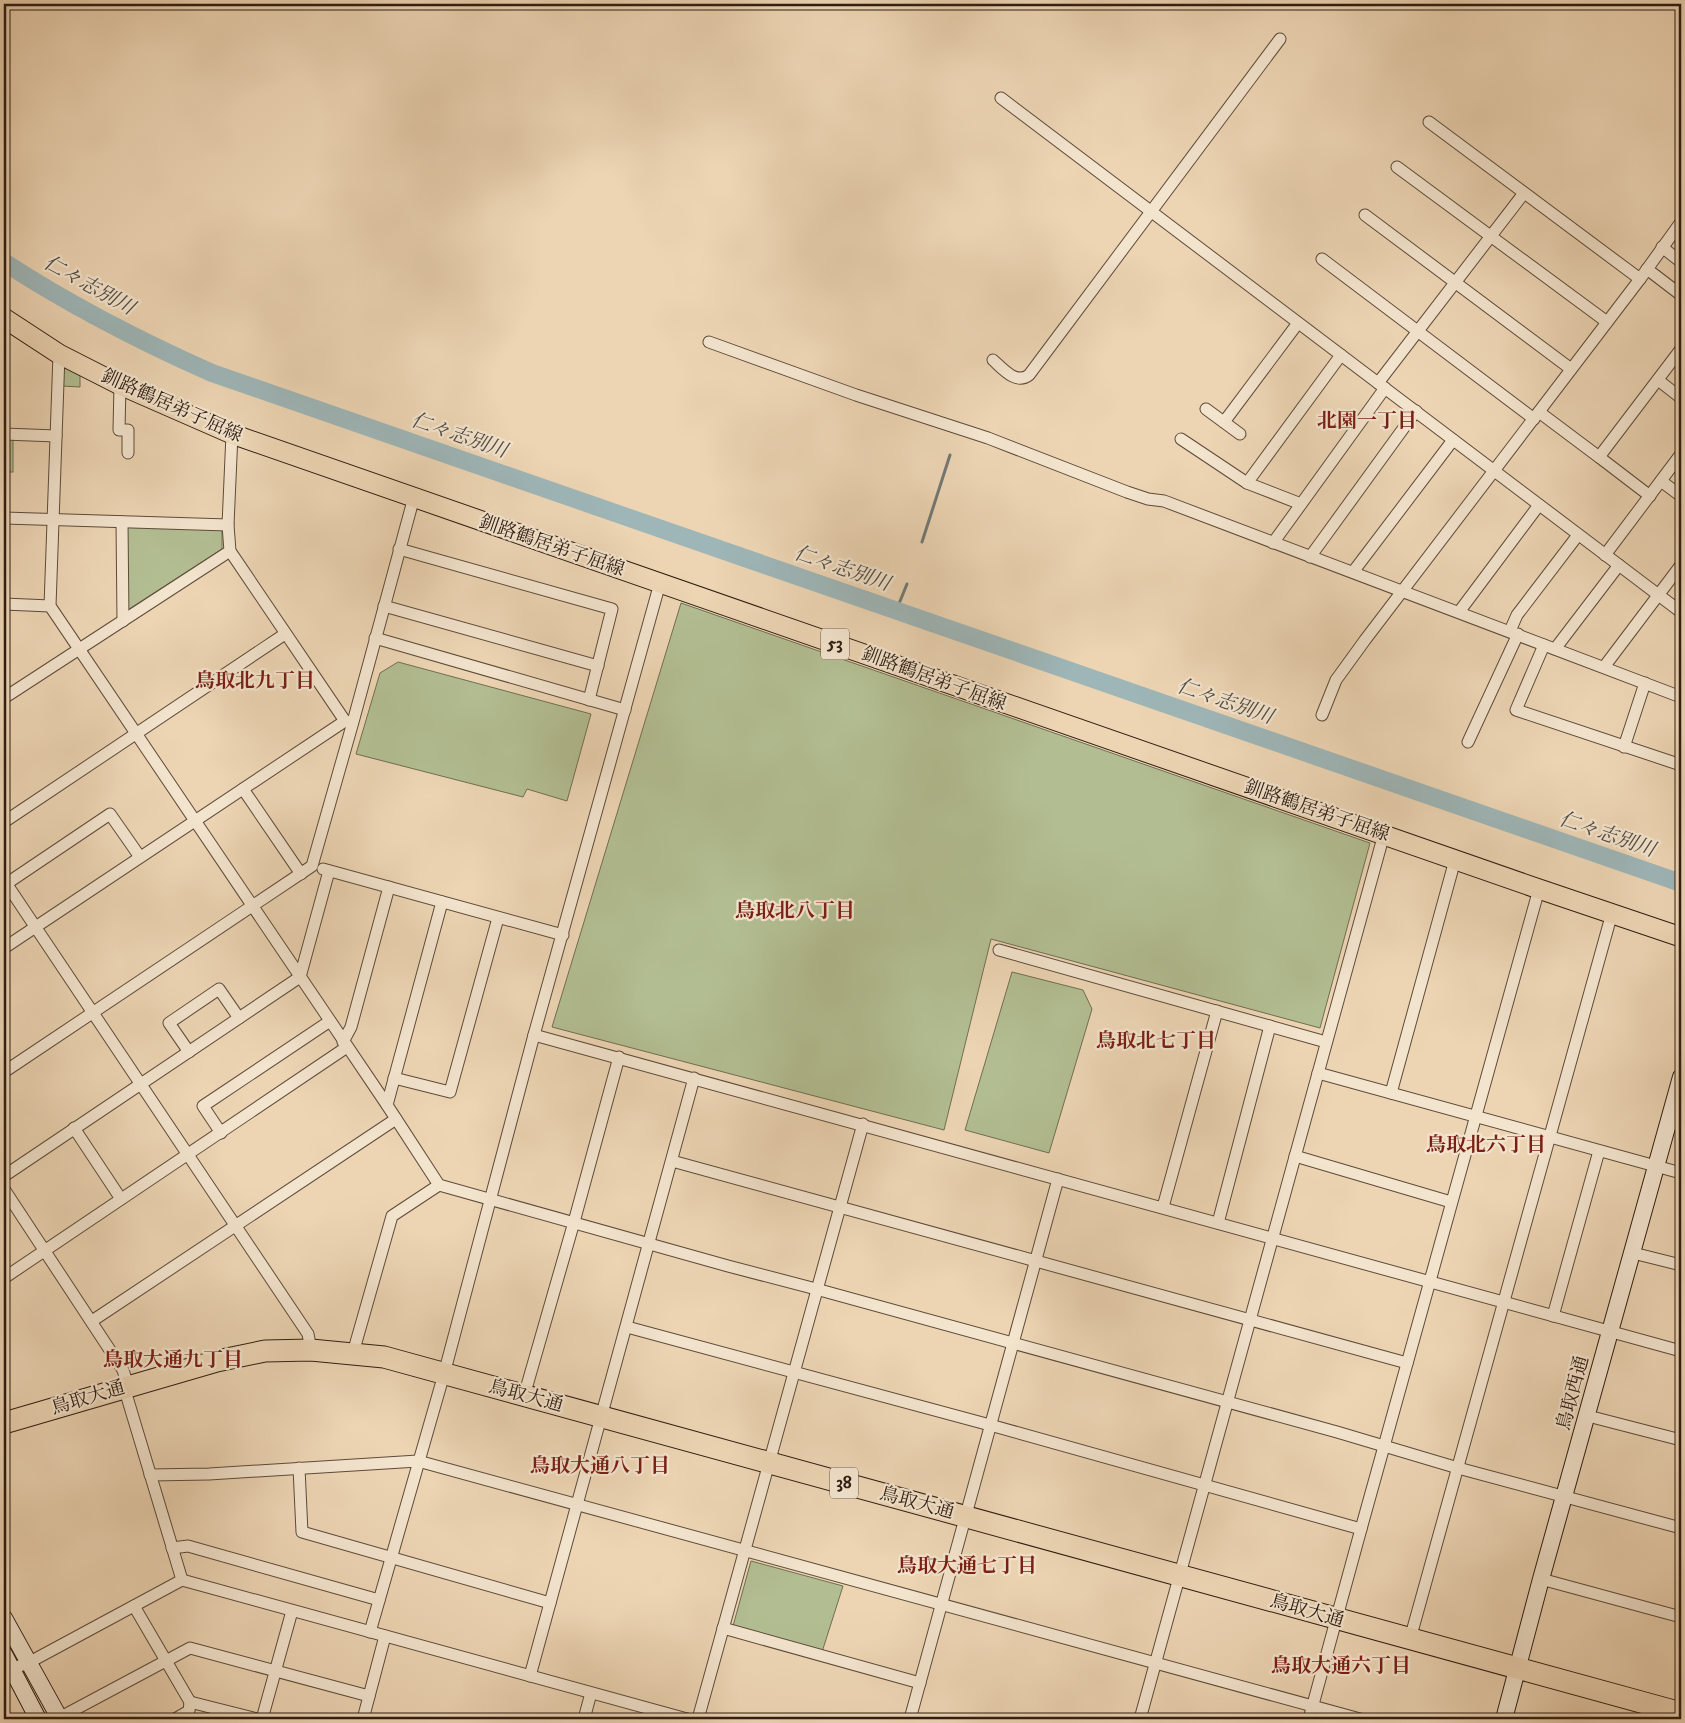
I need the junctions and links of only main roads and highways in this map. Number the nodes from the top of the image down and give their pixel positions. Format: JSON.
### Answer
{"nodes":[{"id":1,"x":4,"y":318,"type":"edge"},
{"id":2,"x":1681,"y":937,"type":"edge"},
{"id":3,"x":4,"y":1424,"type":"edge"},
{"id":4,"x":1681,"y":1713,"type":"edge"}],
"edges":[{"from":1,"to":2,"type":"main road","name":"釧路鶴居弟子屈線","number":"53"},
{"from":3,"to":4,"type":"highway","name":"鳥取大通","number":"38"}]}
